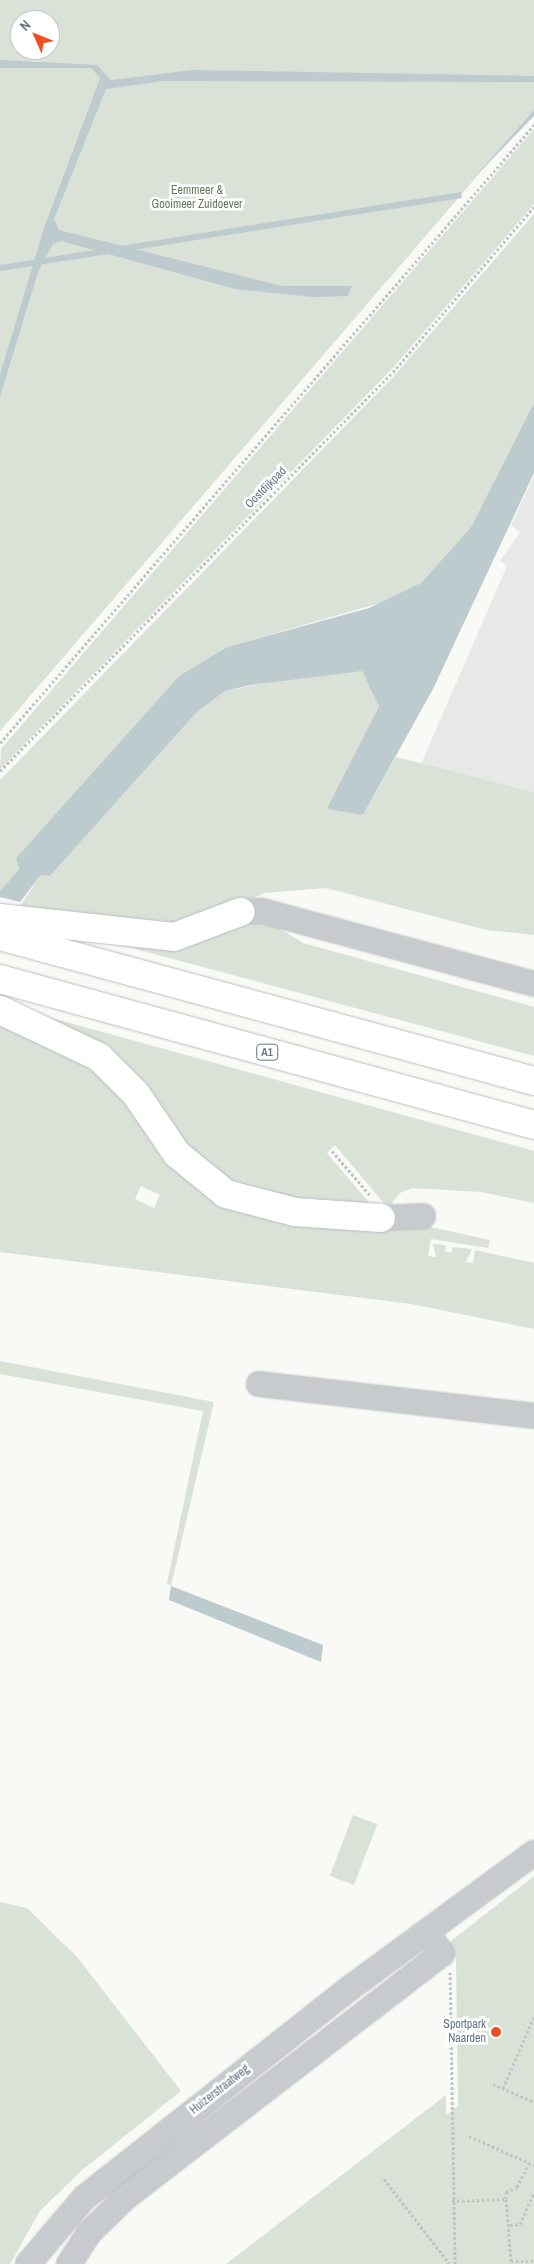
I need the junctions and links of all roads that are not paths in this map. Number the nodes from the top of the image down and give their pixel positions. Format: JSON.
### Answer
{"nodes":[{"id":1,"x":240,"y":912,"type":"joint"},
{"id":2,"x":0,"y":918,"type":"edge"},
{"id":3,"x":0,"y":936,"type":"edge"},
{"id":4,"x":0,"y":979,"type":"edge"},
{"id":5,"x":534,"y":984,"type":"edge"},
{"id":6,"x":0,"y":1010,"type":"edge"},
{"id":7,"x":534,"y":1081,"type":"edge"},
{"id":8,"x":534,"y":1125,"type":"edge"},
{"id":9,"x":423,"y":1216,"type":"dead end"},
{"id":10,"x":386,"y":1218,"type":"joint"},
{"id":11,"x":259,"y":1384,"type":"dead end"},
{"id":12,"x":534,"y":1416,"type":"edge"},
{"id":13,"x":534,"y":1853,"type":"edge"},
{"id":14,"x":427,"y":1932,"type":"junction"},
{"id":15,"x":28,"y":2264,"type":"edge"},
{"id":16,"x":69,"y":2264,"type":"edge"}],
"edges":[{"from":1,"to":2,"type":"highway"},
{"from":1,"to":5,"type":"street"},
{"from":3,"to":7,"type":"highway"},
{"from":4,"to":8,"type":"highway","number":"A1"},
{"from":6,"to":10,"type":"highway"},
{"from":9,"to":10,"type":"street"},
{"from":11,"to":12,"type":"street"},
{"from":13,"to":14,"type":"street","name":"Huizerstraatweg"},
{"from":14,"to":15,"type":"street","name":"Huizerstraatweg"},
{"from":14,"to":16,"type":"street"}]}
